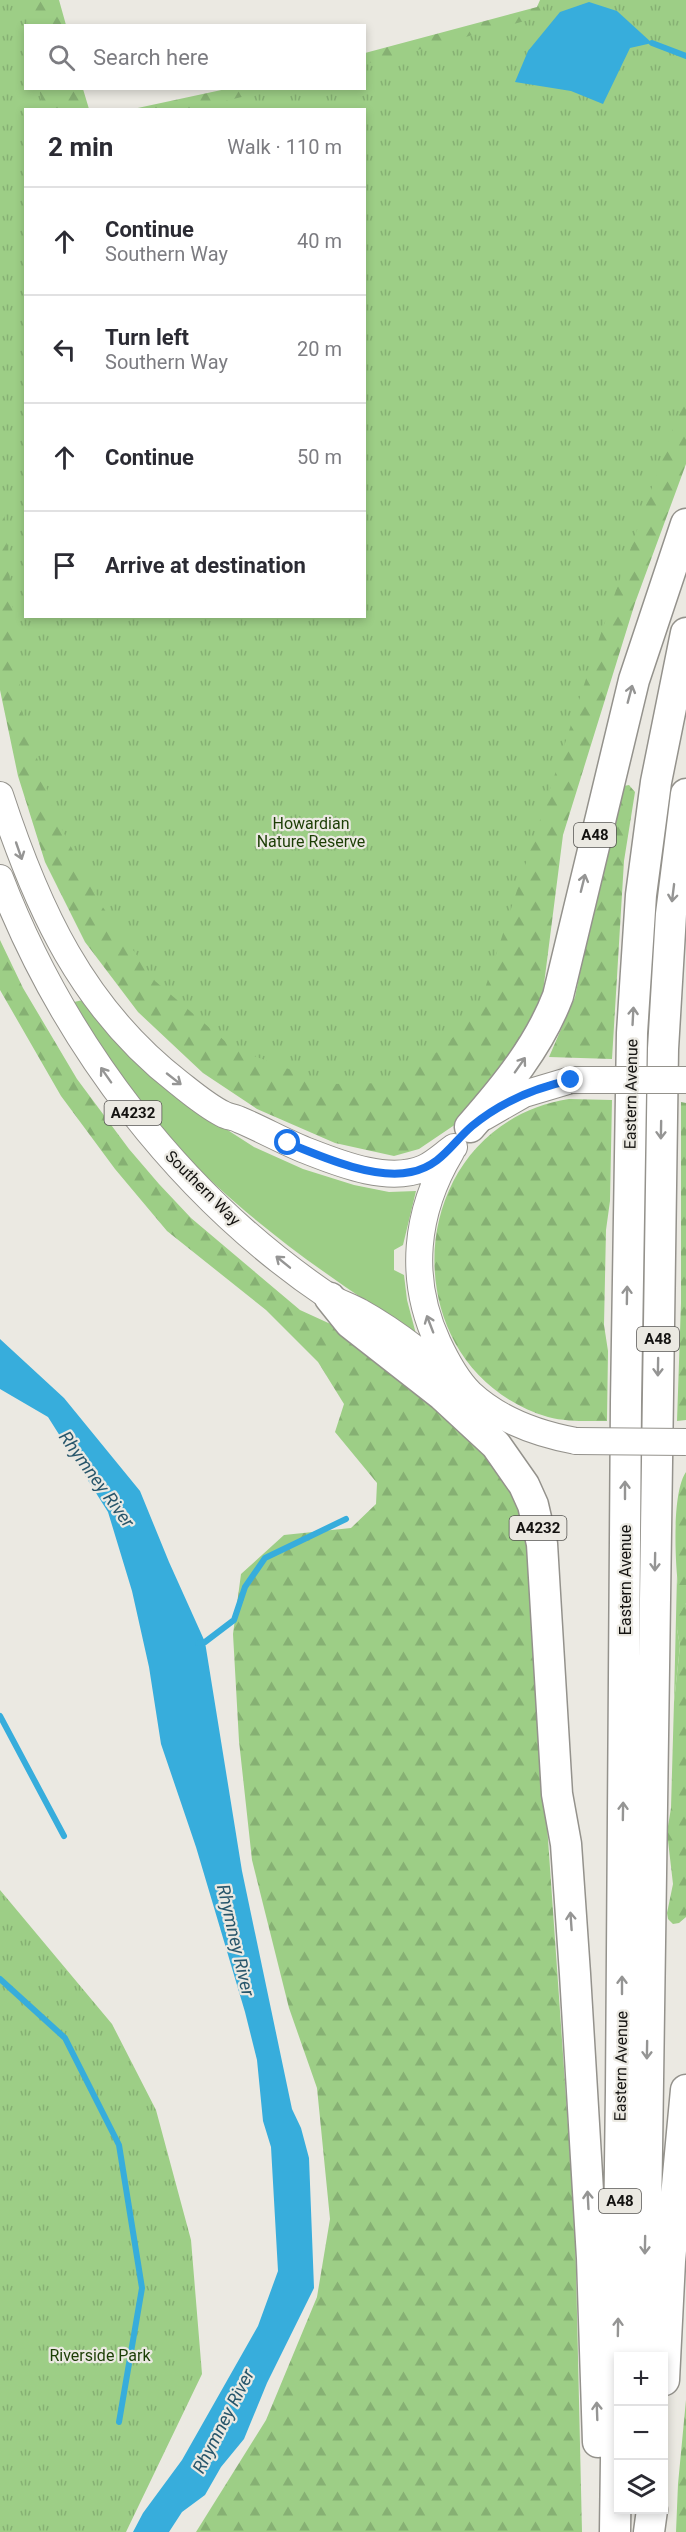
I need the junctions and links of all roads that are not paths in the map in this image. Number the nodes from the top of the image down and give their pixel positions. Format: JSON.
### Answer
{"nodes":[{"id":1,"x":686,"y":524,"type":"edge"},
{"id":2,"x":686,"y":633,"type":"edge"},
{"id":3,"x":686,"y":794,"type":"edge"},
{"id":4,"x":0,"y":795,"type":"edge"},
{"id":5,"x":0,"y":878,"type":"edge"},
{"id":6,"x":686,"y":1080,"type":"edge"},
{"id":7,"x":462,"y":1137,"type":"junction"},
{"id":8,"x":330,"y":1298,"type":"junction"},
{"id":9,"x":470,"y":1393,"type":"junction"},
{"id":10,"x":686,"y":1442,"type":"edge"},
{"id":11,"x":566,"y":1844,"type":"junction"},
{"id":12,"x":686,"y":2090,"type":"edge"},
{"id":13,"x":644,"y":2352,"type":"edge"},
{"id":14,"x":665,"y":2352,"type":"edge"},
{"id":15,"x":642,"y":2514,"type":"edge"},
{"id":16,"x":651,"y":2514,"type":"edge"},
{"id":17,"x":606,"y":2532,"type":"edge"},
{"id":18,"x":615,"y":2532,"type":"edge"},
{"id":19,"x":642,"y":2532,"type":"edge"},
{"id":20,"x":649,"y":2532,"type":"edge"}],
"edges":[{"from":7,"to":1,"type":"highway","number":"A48","one_way":true},
{"from":18,"to":2,"type":"highway","name":"Eastern Avenue","number":"A48","one_way":true},
{"from":3,"to":13,"type":"highway","name":"Eastern Avenue","number":"A48","one_way":true},
{"from":4,"to":7,"type":"main road","number":"A4232","one_way":true},
{"from":8,"to":5,"type":"main road","name":"Southern Way","number":"A4232","one_way":true},
{"from":6,"to":7,"type":"main road","bridge":true},
{"from":9,"to":7,"type":"main road","one_way":true},
{"from":8,"to":9,"type":"main road","name":"Southern Way","number":"A4232"},
{"from":8,"to":11,"type":"highway","number":"A4232"},
{"from":9,"to":10,"type":"main road","name":"Southern Way","bridge":true},
{"from":9,"to":11,"type":"highway","number":"A48"},
{"from":17,"to":11,"type":"highway","number":"A48","one_way":true},
{"from":12,"to":14,"type":"highway"},
{"from":15,"to":19,"type":"highway"},
{"from":16,"to":20,"type":"highway"}]}
